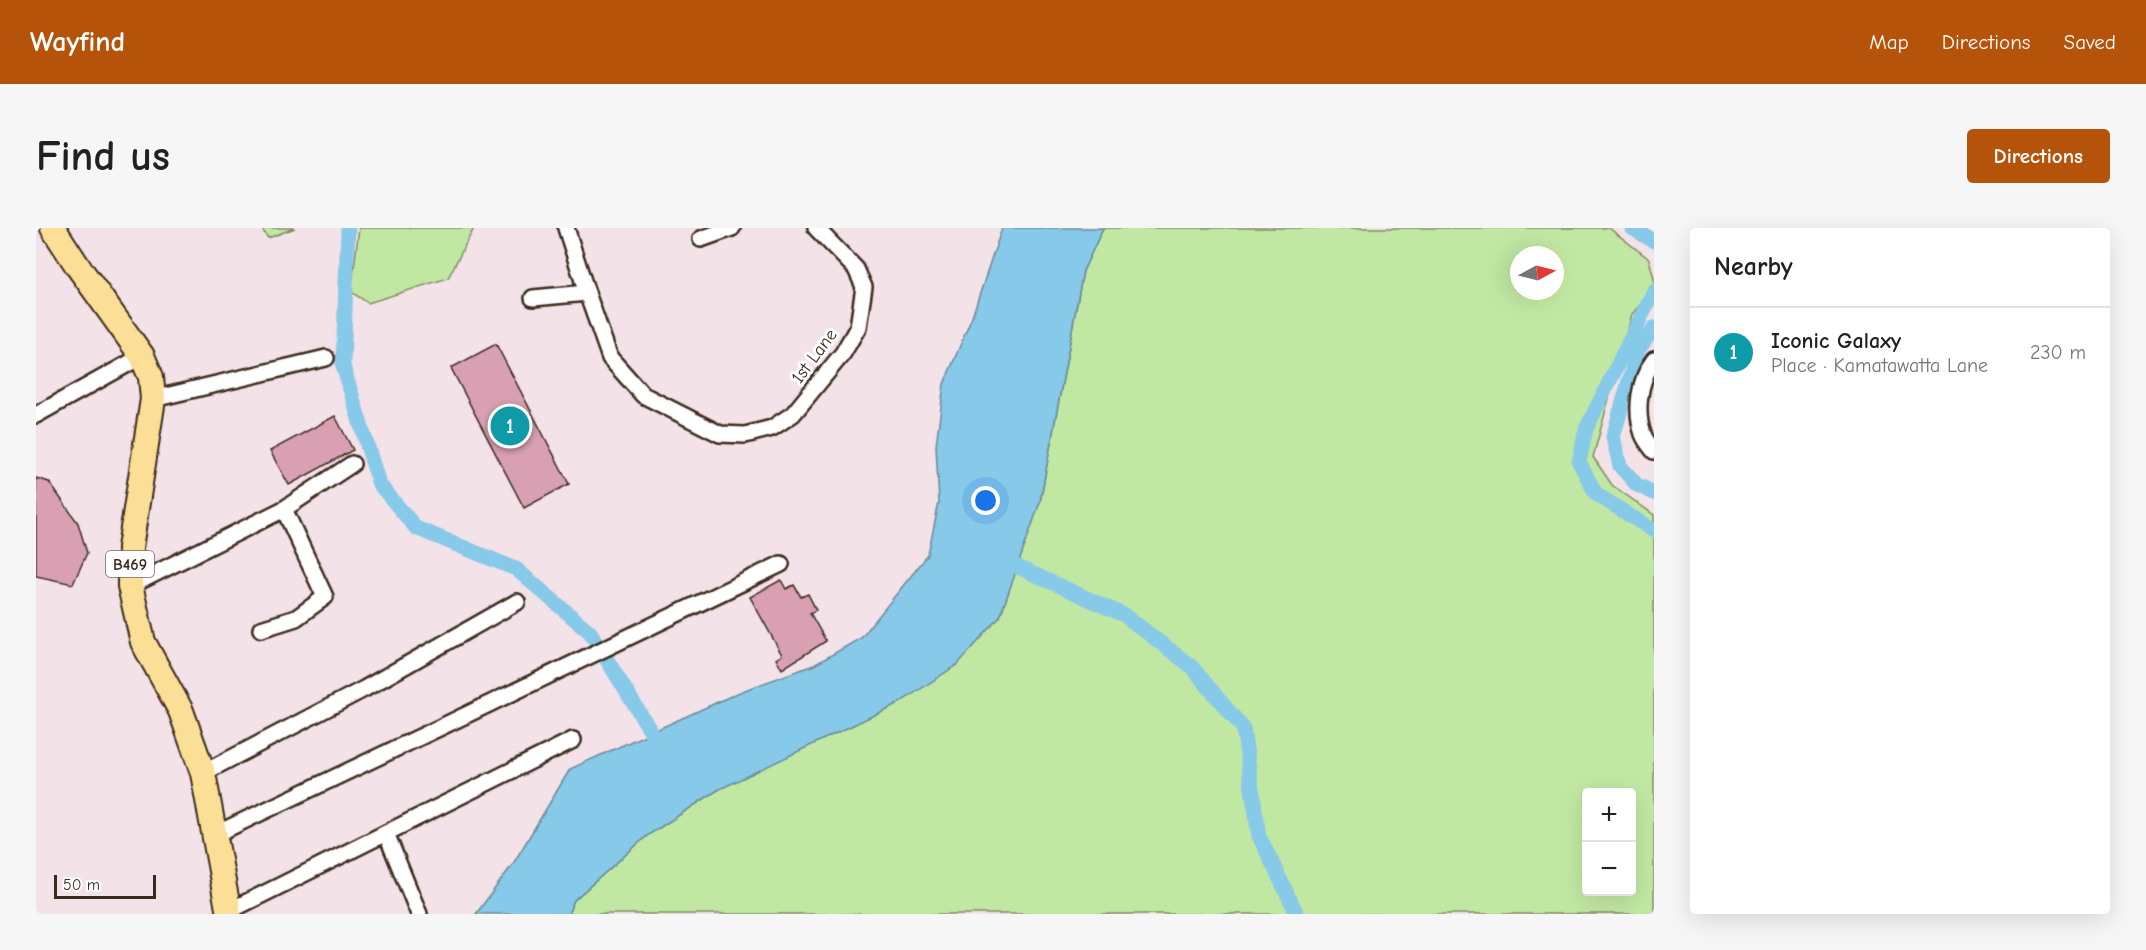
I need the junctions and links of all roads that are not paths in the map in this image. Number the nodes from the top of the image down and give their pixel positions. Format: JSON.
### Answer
{"nodes":[{"id":1,"x":53,"y":228,"type":"edge"},
{"id":2,"x":566,"y":228,"type":"edge"},
{"id":3,"x":732,"y":228,"type":"edge"},
{"id":4,"x":816,"y":228,"type":"edge"},
{"id":5,"x":701,"y":238,"type":"dead end"},
{"id":6,"x":587,"y":293,"type":"junction"},
{"id":7,"x":533,"y":298,"type":"dead end"},
{"id":8,"x":142,"y":356,"type":"junction"},
{"id":9,"x":326,"y":358,"type":"dead end"},
{"id":10,"x":1654,"y":360,"type":"edge"},
{"id":11,"x":153,"y":399,"type":"junction"},
{"id":12,"x":36,"y":415,"type":"edge"},
{"id":13,"x":1654,"y":451,"type":"edge"},
{"id":14,"x":352,"y":464,"type":"dead end"},
{"id":15,"x":284,"y":509,"type":"junction"},
{"id":16,"x":781,"y":564,"type":"dead end"},
{"id":17,"x":130,"y":586,"type":"junction"},
{"id":18,"x":517,"y":602,"type":"dead end"},
{"id":19,"x":261,"y":629,"type":"dead end"},
{"id":20,"x":573,"y":740,"type":"dead end"},
{"id":21,"x":203,"y":773,"type":"junction"},
{"id":22,"x":386,"y":833,"type":"junction"},
{"id":23,"x":216,"y":834,"type":"junction"},
{"id":24,"x":229,"y":912,"type":"edge"},
{"id":25,"x":419,"y":914,"type":"edge"}],
"edges":[{"from":1,"to":8,"type":"main road","number":"B469"},
{"from":2,"to":6,"type":"street"},
{"from":3,"to":5,"type":"street"},
{"from":4,"to":6,"type":"street","name":"1st Lane"},
{"from":6,"to":7,"type":"street"},
{"from":8,"to":11,"type":"main road","number":"B469"},
{"from":8,"to":12,"type":"street"},
{"from":9,"to":11,"type":"street"},
{"from":10,"to":13,"type":"street"},
{"from":11,"to":17,"type":"main road","number":"B469"},
{"from":14,"to":15,"type":"street"},
{"from":15,"to":17,"type":"street"},
{"from":15,"to":19,"type":"street"},
{"from":16,"to":23,"type":"street"},
{"from":17,"to":21,"type":"main road","number":"B469"},
{"from":18,"to":21,"type":"street"},
{"from":20,"to":22,"type":"street"},
{"from":21,"to":23,"type":"main road","number":"B469"},
{"from":22,"to":24,"type":"street"},
{"from":22,"to":25,"type":"street"},
{"from":23,"to":24,"type":"main road","number":"B469"}]}
